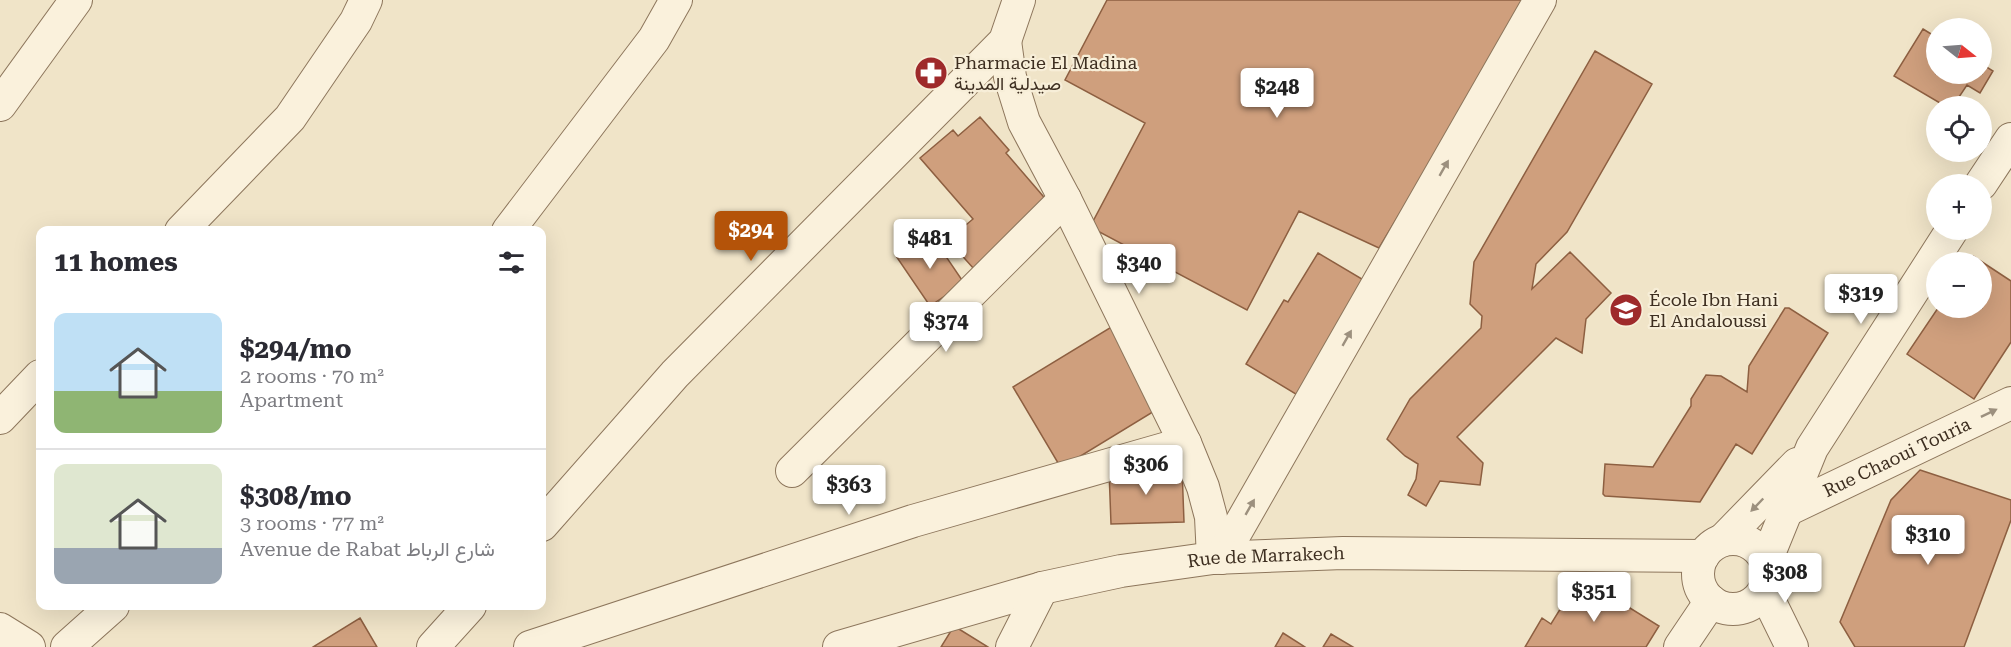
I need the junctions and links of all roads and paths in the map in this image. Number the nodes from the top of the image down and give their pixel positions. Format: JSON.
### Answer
{"nodes":[{"id":1,"x":76,"y":0,"type":"edge"},
{"id":2,"x":366,"y":0,"type":"edge"},
{"id":3,"x":676,"y":0,"type":"edge"},
{"id":4,"x":1019,"y":0,"type":"edge"},
{"id":5,"x":1540,"y":0,"type":"edge"},
{"id":6,"x":1005,"y":41,"type":"junction"},
{"id":7,"x":0,"y":105,"type":"edge"},
{"id":8,"x":2011,"y":139,"type":"edge"},
{"id":9,"x":1988,"y":174,"type":"edge"},
{"id":10,"x":1065,"y":200,"type":"junction"},
{"id":11,"x":186,"y":226,"type":"edge"},
{"id":12,"x":512,"y":226,"type":"edge"},
{"id":13,"x":1946,"y":240,"type":"edge"},
{"id":14,"x":36,"y":380,"type":"edge"},
{"id":15,"x":2011,"y":403,"type":"edge"},
{"id":16,"x":0,"y":418,"type":"edge"},
{"id":17,"x":1185,"y":443,"type":"junction"},
{"id":18,"x":1812,"y":448,"type":"junction"},
{"id":19,"x":792,"y":471,"type":"dead end"},
{"id":20,"x":1785,"y":511,"type":"junction"},
{"id":21,"x":546,"y":520,"type":"edge"},
{"id":22,"x":1713,"y":548,"type":"junction"},
{"id":23,"x":1217,"y":558,"type":"junction"},
{"id":24,"x":1765,"y":575,"type":"junction"},
{"id":25,"x":1042,"y":588,"type":"junction"},
{"id":26,"x":1711,"y":601,"type":"junction"},
{"id":27,"x":108,"y":610,"type":"edge"},
{"id":28,"x":466,"y":610,"type":"edge"},
{"id":29,"x":0,"y":629,"type":"edge"},
{"id":30,"x":1019,"y":644,"type":"edge"},
{"id":31,"x":29,"y":647,"type":"edge"},
{"id":32,"x":67,"y":647,"type":"edge"},
{"id":33,"x":433,"y":647,"type":"edge"},
{"id":34,"x":530,"y":647,"type":"edge"},
{"id":35,"x":839,"y":647,"type":"edge"},
{"id":36,"x":1680,"y":647,"type":"edge"},
{"id":37,"x":1792,"y":647,"type":"edge"}],
"edges":[{"from":1,"to":7,"type":"street"},
{"from":2,"to":11,"type":"street"},
{"from":3,"to":12,"type":"street"},
{"from":4,"to":6,"type":"street"},
{"from":23,"to":5,"type":"street","one_way":true},
{"from":6,"to":10,"type":"street"},
{"from":6,"to":21,"type":"street"},
{"from":8,"to":9,"type":"street"},
{"from":10,"to":17,"type":"street"},
{"from":10,"to":19,"type":"street"},
{"from":13,"to":18,"type":"street"},
{"from":14,"to":16,"type":"street"},
{"from":20,"to":15,"type":"street","name":"Rue Chaoui Touria","one_way":true},
{"from":17,"to":23,"type":"street"},
{"from":17,"to":34,"type":"street"},
{"from":18,"to":20,"type":"street"},
{"from":18,"to":22,"type":"street","one_way":true},
{"from":20,"to":24,"type":"street"},
{"from":22,"to":23,"type":"street","name":"Rue de Marrakech"},
{"from":22,"to":24,"type":"street"},
{"from":22,"to":26,"type":"street"},
{"from":23,"to":25,"type":"street","name":"Rue de Marrakech"},
{"from":24,"to":26,"type":"street"},
{"from":24,"to":37,"type":"street"},
{"from":25,"to":30,"type":"street"},
{"from":25,"to":35,"type":"street","name":"Rue de Marrakech"},
{"from":26,"to":36,"type":"street"},
{"from":27,"to":32,"type":"street"},
{"from":28,"to":33,"type":"street"},
{"from":29,"to":31,"type":"street"}]}
